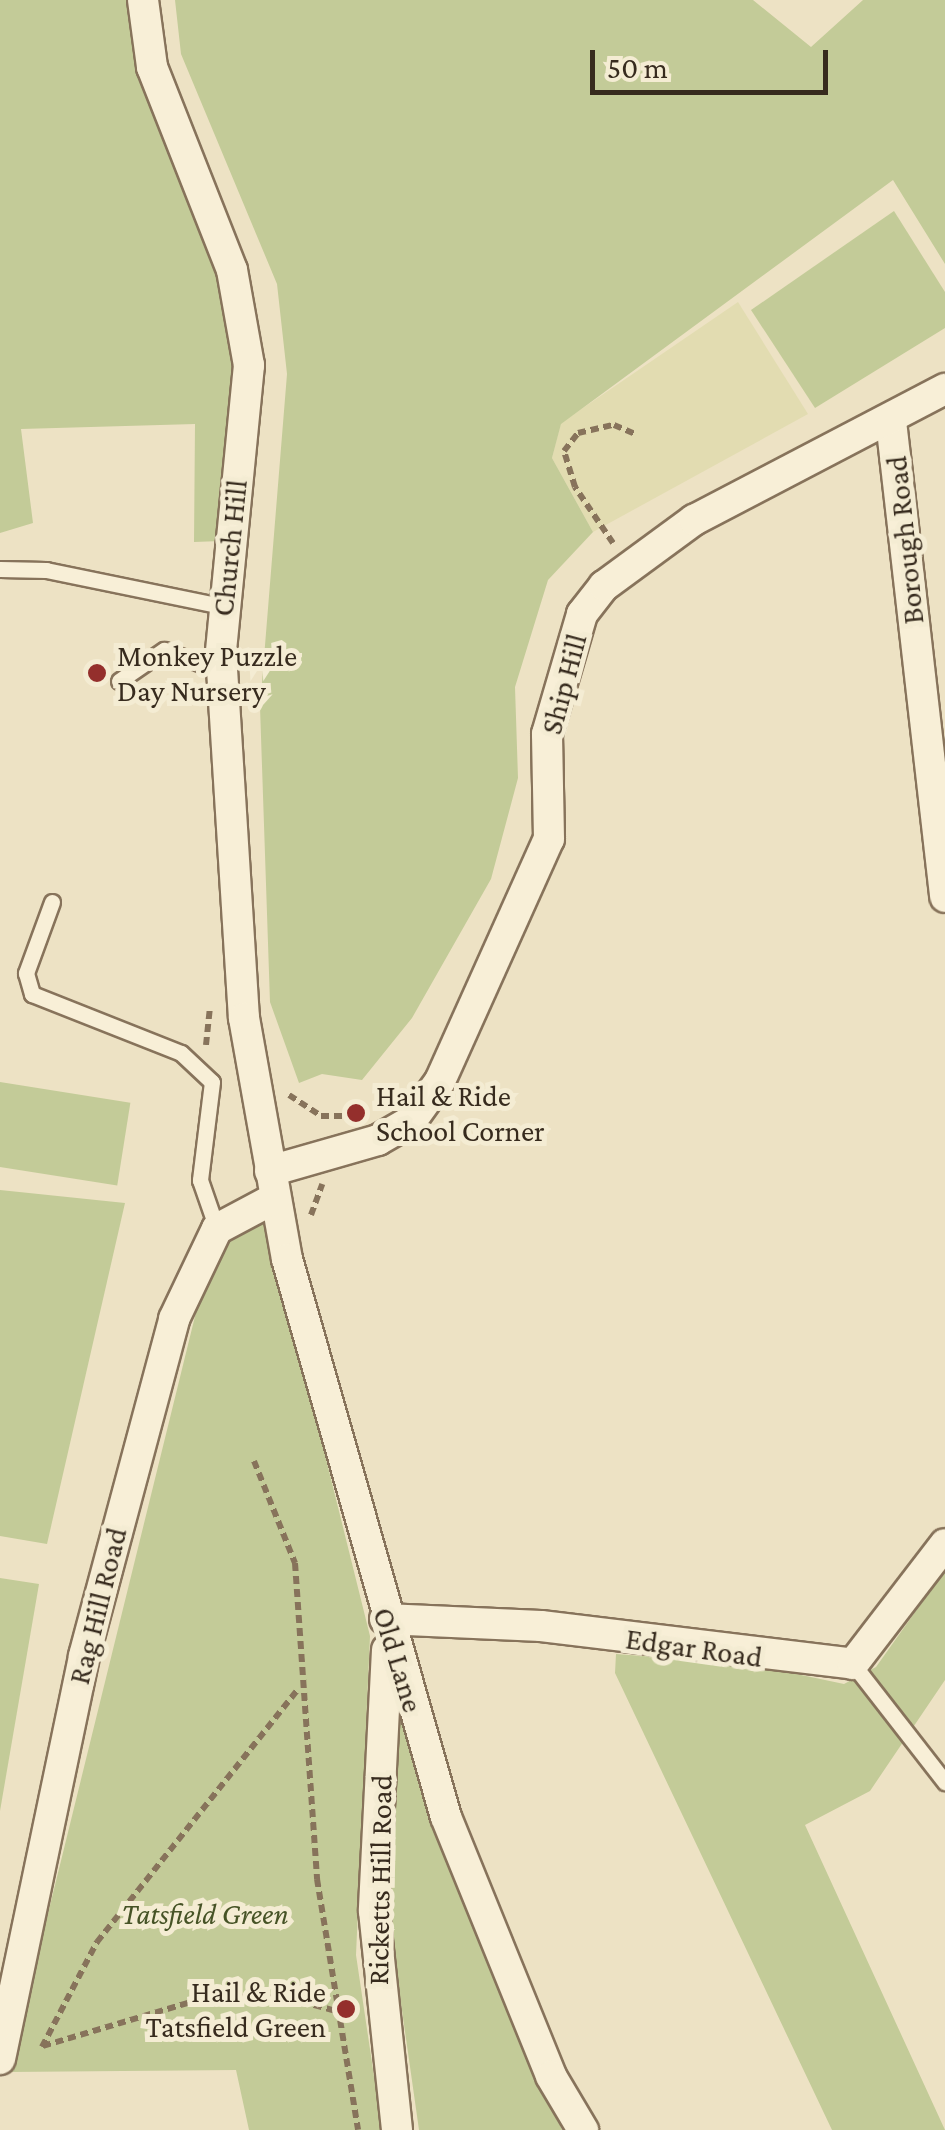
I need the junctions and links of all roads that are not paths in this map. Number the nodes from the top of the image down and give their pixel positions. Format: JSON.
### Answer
{"nodes":[{"id":1,"x":143,"y":0,"type":"edge"},
{"id":2,"x":945,"y":390,"type":"edge"},
{"id":3,"x":891,"y":421,"type":"junction"},
{"id":4,"x":0,"y":570,"type":"edge"},
{"id":5,"x":221,"y":606,"type":"junction"},
{"id":6,"x":223,"y":672,"type":"junction"},
{"id":7,"x":119,"y":681,"type":"dead end"},
{"id":8,"x":945,"y":897,"type":"edge"},
{"id":9,"x":52,"y":902,"type":"dead end"},
{"id":10,"x":273,"y":1184,"type":"junction"},
{"id":11,"x":217,"y":1229,"type":"junction"},
{"id":12,"x":945,"y":1544,"type":"edge"},
{"id":13,"x":386,"y":1624,"type":"junction"},
{"id":14,"x":853,"y":1664,"type":"junction"},
{"id":15,"x":945,"y":1782,"type":"edge"},
{"id":16,"x":0,"y":2059,"type":"edge"},
{"id":17,"x":397,"y":2130,"type":"edge"},
{"id":18,"x":583,"y":2130,"type":"edge"}],
"edges":[{"from":1,"to":5,"type":"street","name":"Church Hill"},
{"from":2,"to":3,"type":"street","name":"Ship Hill"},
{"from":3,"to":8,"type":"street","name":"Borough Road"},
{"from":3,"to":10,"type":"street","name":"Ship Hill"},
{"from":4,"to":5,"type":"lane"},
{"from":5,"to":6,"type":"street","name":"Church Hill"},
{"from":6,"to":7,"type":"lane"},
{"from":6,"to":10,"type":"street","name":"Church Hill"},
{"from":9,"to":11,"type":"lane"},
{"from":10,"to":11,"type":"street"},
{"from":10,"to":13,"type":"street","name":"Old Lane"},
{"from":11,"to":16,"type":"street","name":"Rag Hill Road"},
{"from":12,"to":14,"type":"street"},
{"from":13,"to":14,"type":"street","name":"Edgar Road"},
{"from":13,"to":17,"type":"street","name":"Ricketts Hill Road"},
{"from":13,"to":18,"type":"street","name":"Old Lane"},
{"from":14,"to":15,"type":"lane"}]}
